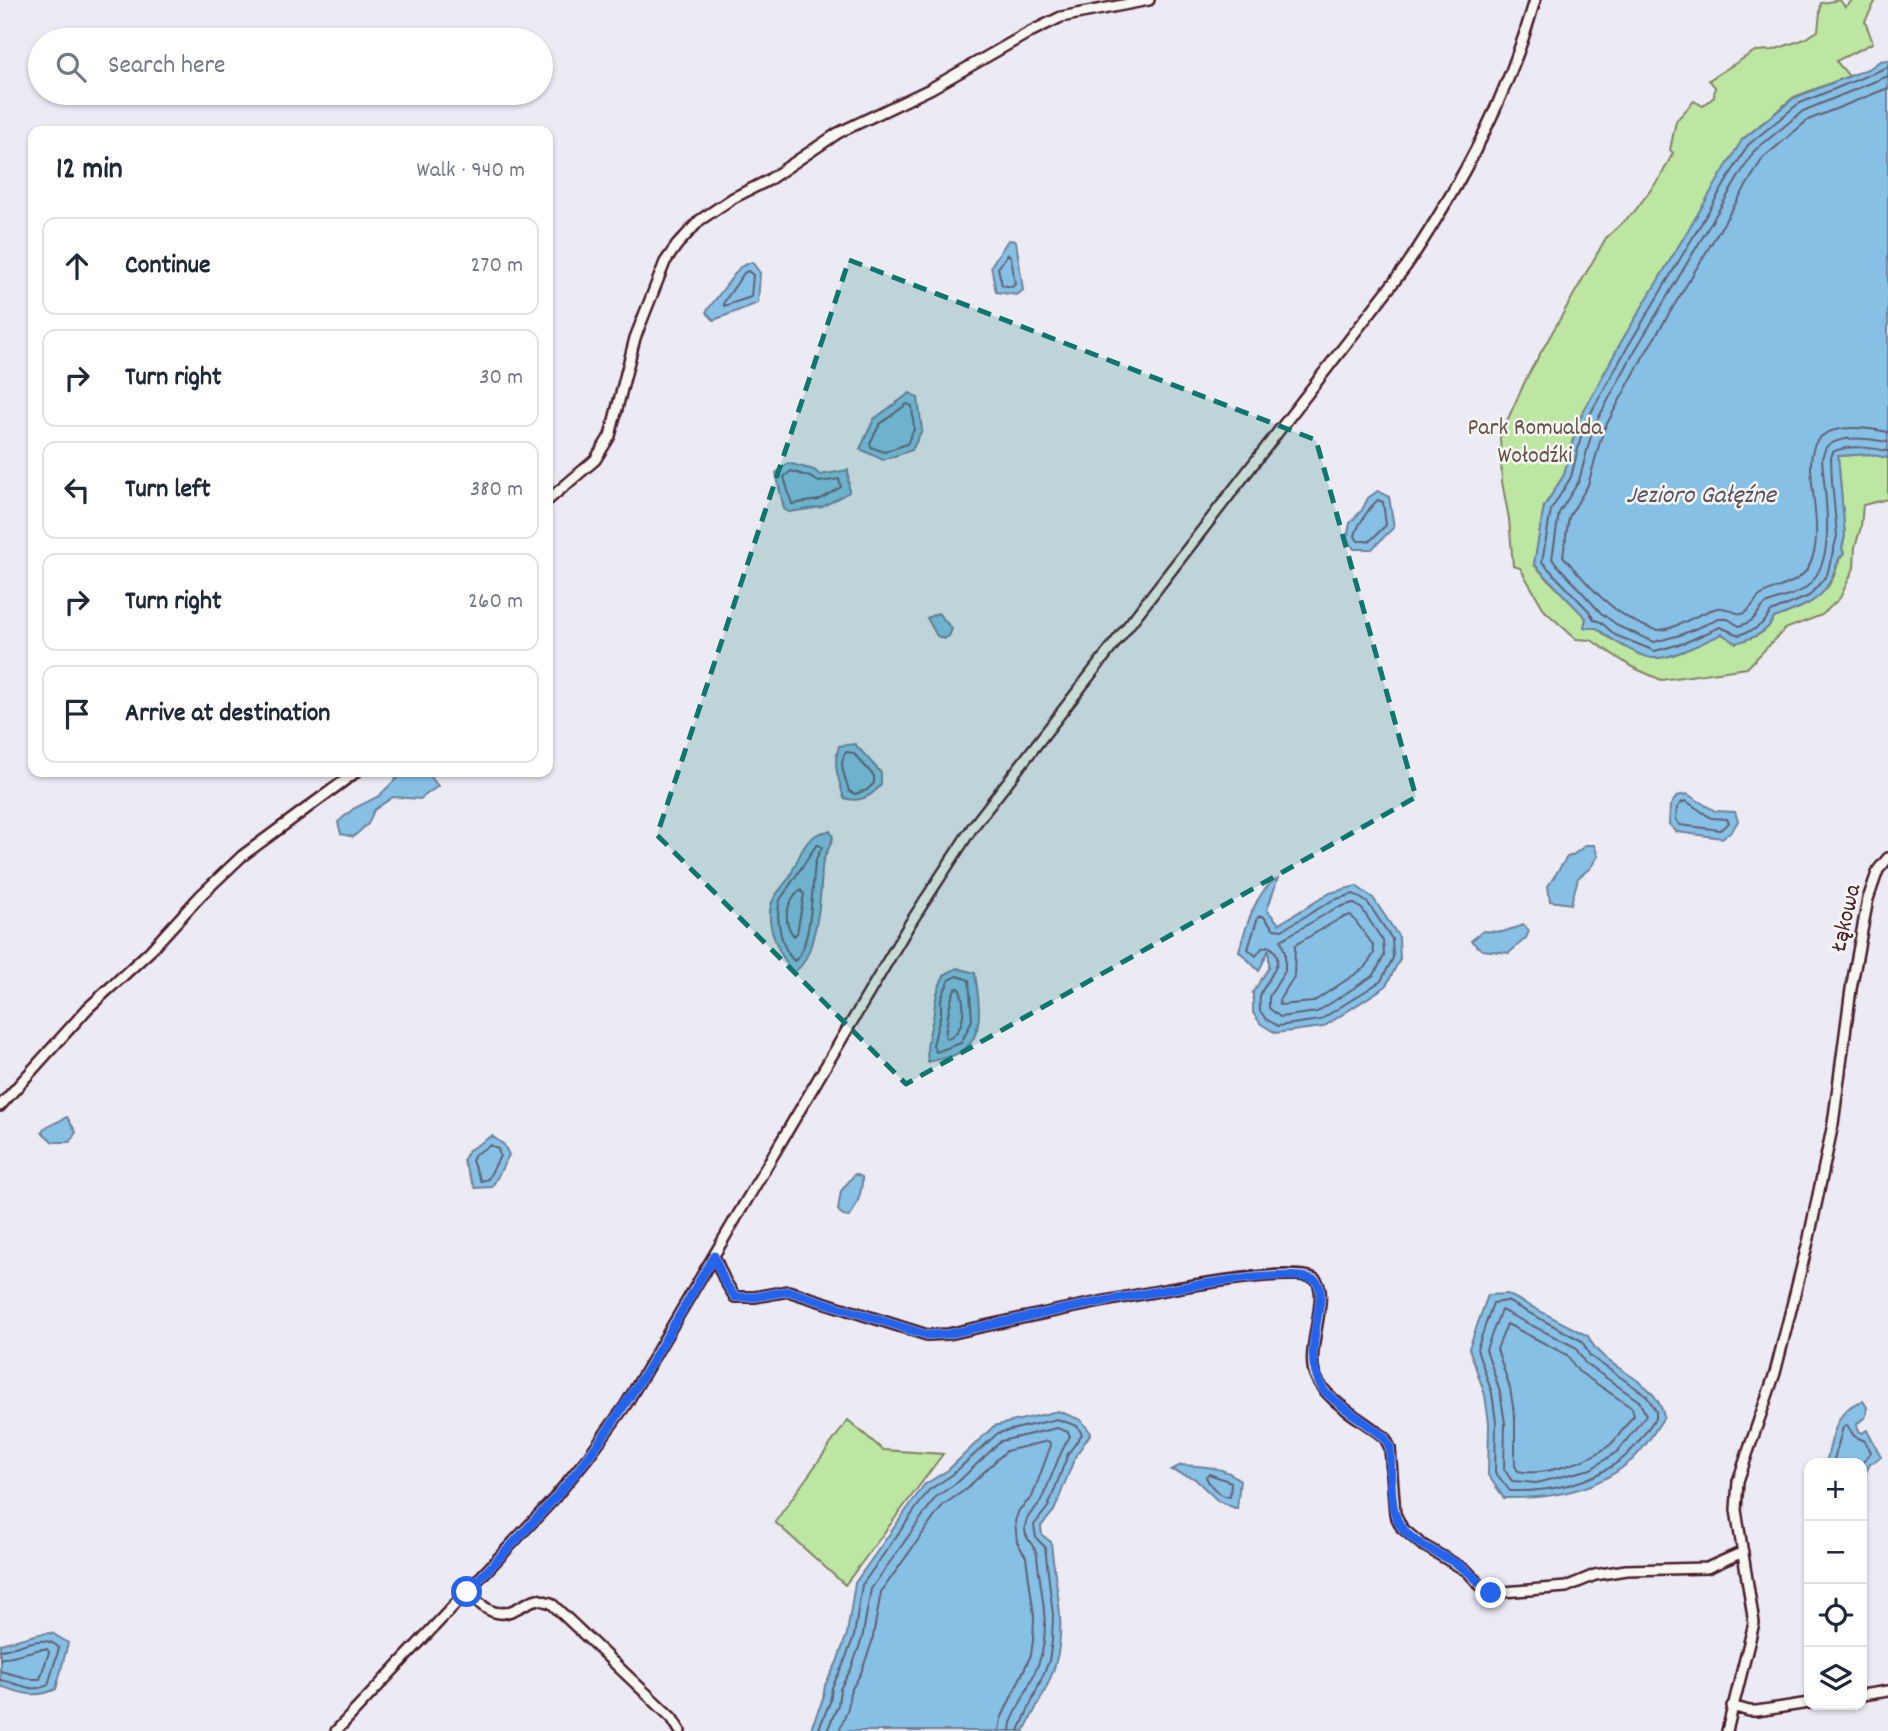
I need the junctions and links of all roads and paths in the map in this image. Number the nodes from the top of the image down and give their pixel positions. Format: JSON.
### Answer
{"nodes":[{"id":1,"x":1149,"y":0,"type":"edge"},
{"id":2,"x":1535,"y":0,"type":"edge"},
{"id":3,"x":553,"y":496,"type":"edge"},
{"id":4,"x":349,"y":777,"type":"edge"},
{"id":5,"x":1888,"y":858,"type":"edge"},
{"id":6,"x":0,"y":1105,"type":"edge"},
{"id":7,"x":714,"y":1256,"type":"junction"},
{"id":8,"x":1743,"y":1552,"type":"junction"},
{"id":9,"x":467,"y":1592,"type":"junction"},
{"id":10,"x":1888,"y":1691,"type":"edge"},
{"id":11,"x":1867,"y":1694,"type":"edge"},
{"id":12,"x":1804,"y":1704,"type":"edge"},
{"id":13,"x":1732,"y":1706,"type":"junction"},
{"id":14,"x":336,"y":1731,"type":"edge"},
{"id":15,"x":680,"y":1731,"type":"edge"},
{"id":16,"x":1727,"y":1731,"type":"edge"}],
"edges":[{"from":1,"to":3,"type":"street"},
{"from":2,"to":7,"type":"street"},
{"from":4,"to":6,"type":"street"},
{"from":5,"to":8,"type":"street","name":"Łąkowa"},
{"from":7,"to":8,"type":"street"},
{"from":7,"to":9,"type":"street"},
{"from":8,"to":13,"type":"street","name":"Łąkowa"},
{"from":9,"to":14,"type":"street"},
{"from":9,"to":15,"type":"street"},
{"from":10,"to":11,"type":"street"},
{"from":12,"to":13,"type":"street"},
{"from":13,"to":16,"type":"street","name":"Łąkowa"}]}
